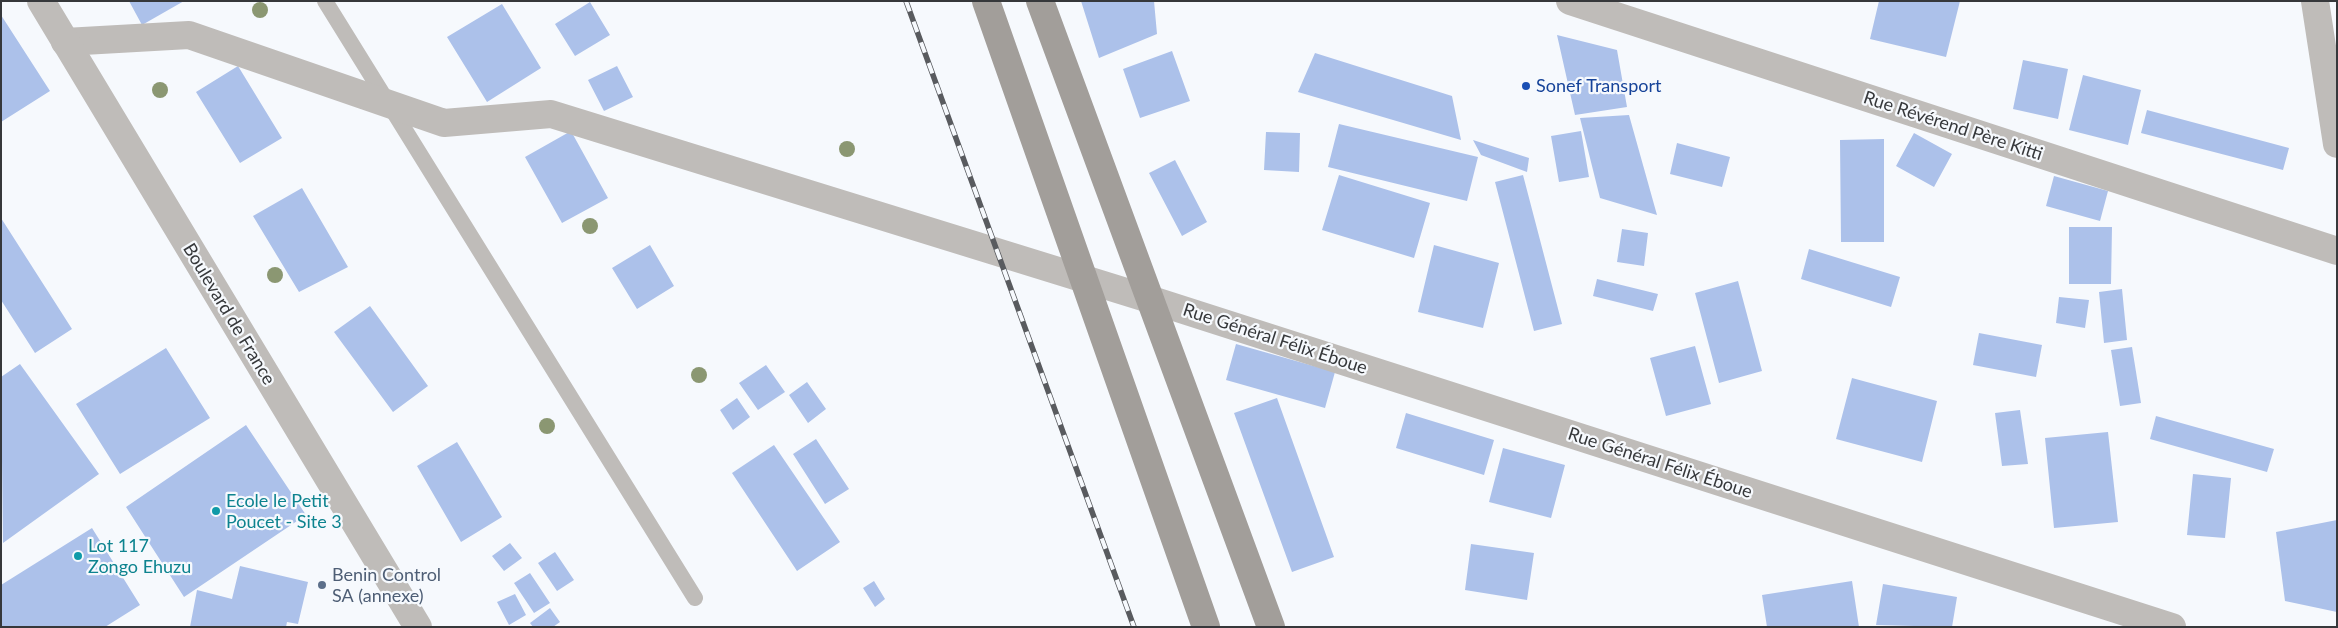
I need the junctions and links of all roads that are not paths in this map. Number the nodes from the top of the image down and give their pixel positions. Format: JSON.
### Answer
{"nodes":[{"id":1,"x":41,"y":1,"type":"edge"},
{"id":2,"x":326,"y":1,"type":"edge"},
{"id":3,"x":986,"y":1,"type":"edge"},
{"id":4,"x":1040,"y":1,"type":"edge"},
{"id":5,"x":1570,"y":1,"type":"edge"},
{"id":6,"x":2315,"y":1,"type":"edge"},
{"id":7,"x":65,"y":42,"type":"junction"},
{"id":8,"x":2337,"y":144,"type":"edge"},
{"id":9,"x":2337,"y":251,"type":"edge"},
{"id":10,"x":1148,"y":299,"type":"junction"},
{"id":11,"x":694,"y":598,"type":"dead end"},
{"id":12,"x":418,"y":627,"type":"edge"},
{"id":13,"x":1206,"y":627,"type":"edge"},
{"id":14,"x":1271,"y":627,"type":"edge"},
{"id":15,"x":2172,"y":627,"type":"edge"}],
"edges":[{"from":1,"to":7,"type":"street","name":"Boulevard de France"},
{"from":2,"to":11,"type":"lane"},
{"from":3,"to":13,"type":"main road"},
{"from":4,"to":10,"type":"main road"},
{"from":5,"to":9,"type":"street","name":"Rue Révérend Père Kitti"},
{"from":6,"to":8,"type":"street"},
{"from":7,"to":10,"type":"street","name":"Rue Général Félix Éboue"},
{"from":7,"to":12,"type":"street","name":"Boulevard de France"},
{"from":10,"to":14,"type":"main road"},
{"from":10,"to":15,"type":"street","name":"Rue Général Félix Éboue"}]}
